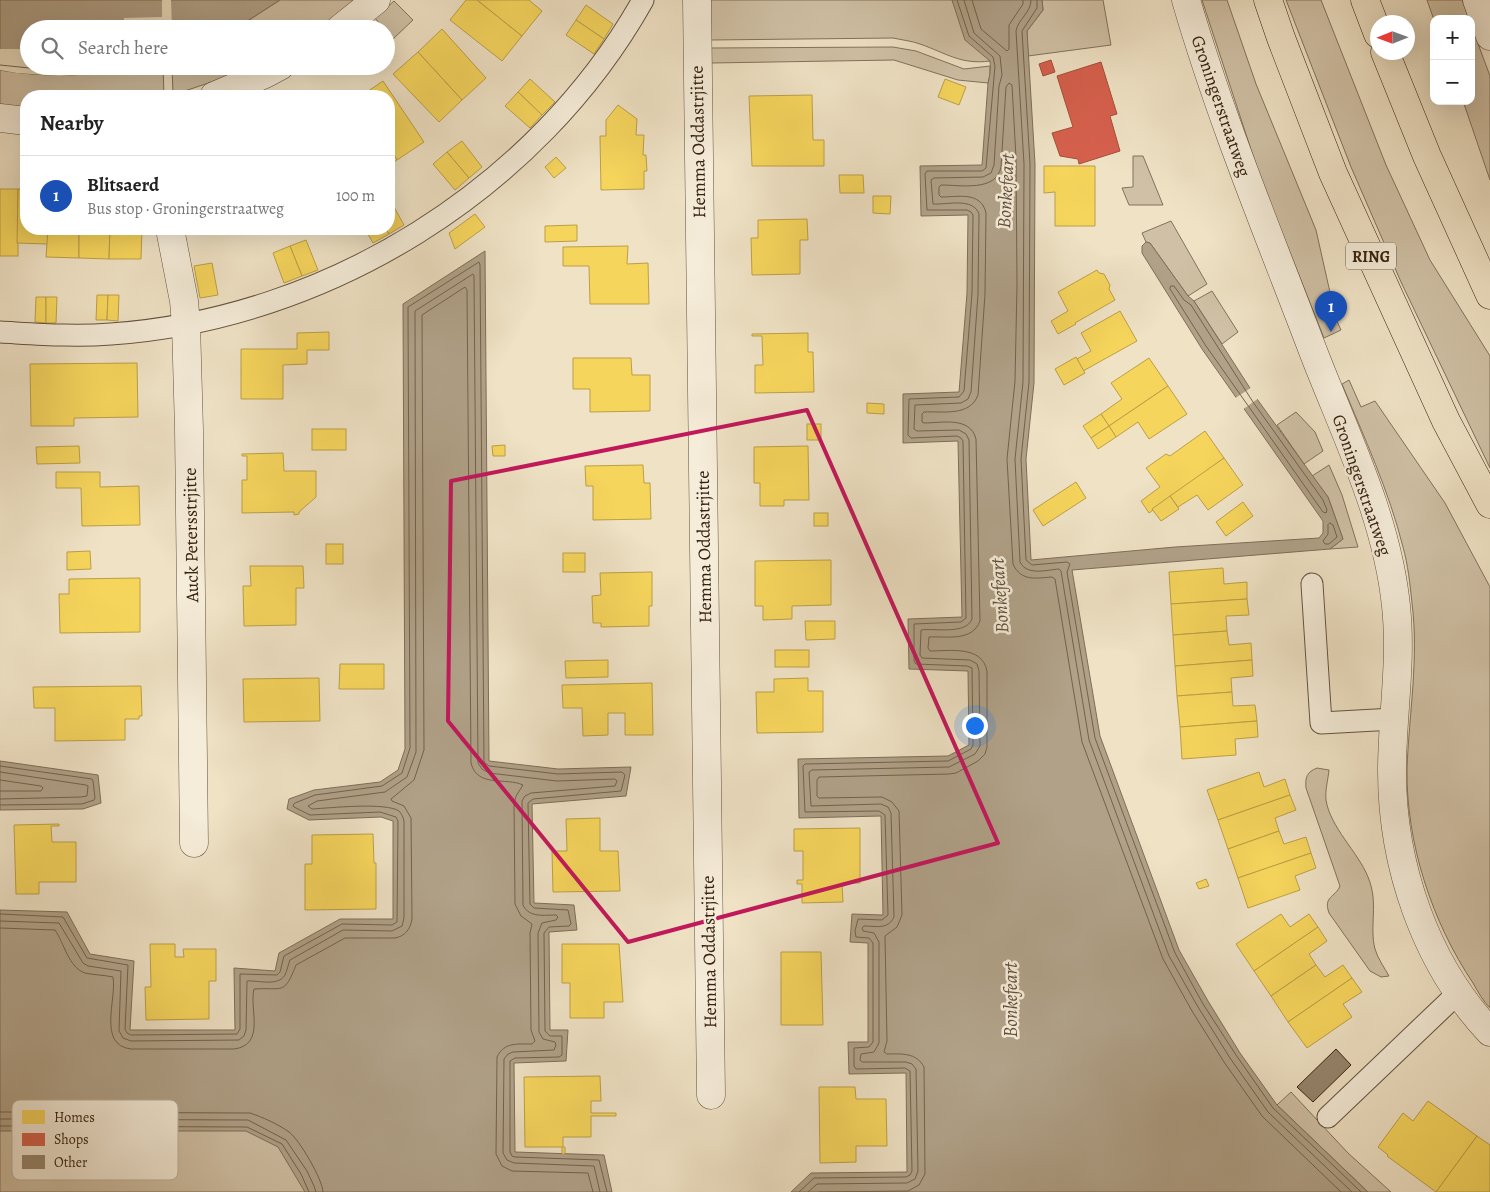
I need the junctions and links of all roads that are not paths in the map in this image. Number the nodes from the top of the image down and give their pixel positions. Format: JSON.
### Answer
{"nodes":[{"id":1,"x":376,"y":0,"type":"edge"},
{"id":2,"x":642,"y":0,"type":"edge"},
{"id":3,"x":696,"y":0,"type":"edge"},
{"id":4,"x":1186,"y":0,"type":"edge"},
{"id":5,"x":1268,"y":0,"type":"edge"},
{"id":6,"x":1365,"y":0,"type":"edge"},
{"id":7,"x":1478,"y":0,"type":"edge"},
{"id":8,"x":1371,"y":15,"type":"edge"},
{"id":9,"x":351,"y":20,"type":"edge"},
{"id":10,"x":1490,"y":36,"type":"edge"},
{"id":11,"x":1388,"y":60,"type":"edge"},
{"id":12,"x":263,"y":75,"type":"edge"},
{"id":13,"x":228,"y":90,"type":"edge"},
{"id":14,"x":0,"y":118,"type":"edge"},
{"id":15,"x":20,"y":120,"type":"edge"},
{"id":16,"x":171,"y":235,"type":"edge"},
{"id":17,"x":1490,"y":295,"type":"edge"},
{"id":18,"x":186,"y":324,"type":"junction"},
{"id":19,"x":0,"y":332,"type":"edge"},
{"id":20,"x":1490,"y":504,"type":"edge"},
{"id":21,"x":1312,"y":584,"type":"dead end"},
{"id":22,"x":1394,"y":718,"type":"junction"},
{"id":23,"x":194,"y":843,"type":"dead end"},
{"id":24,"x":1459,"y":992,"type":"junction"},
{"id":25,"x":1490,"y":1032,"type":"edge"},
{"id":26,"x":711,"y":1095,"type":"dead end"},
{"id":27,"x":1328,"y":1117,"type":"dead end"}],
"edges":[{"from":1,"to":9,"type":"street"},
{"from":2,"to":18,"type":"lane"},
{"from":3,"to":26,"type":"street","name":"Hemma Oddastrjitte"},
{"from":4,"to":22,"type":"street","name":"Groningerstraatweg"},
{"from":5,"to":20,"type":"main road","number":"RING"},
{"from":6,"to":8,"type":"main road"},
{"from":7,"to":10,"type":"street"},
{"from":11,"to":17,"type":"main road"},
{"from":12,"to":13,"type":"street"},
{"from":14,"to":15,"type":"street"},
{"from":16,"to":18,"type":"street","name":"Auck Petersstrjitte"},
{"from":18,"to":19,"type":"lane"},
{"from":18,"to":23,"type":"street","name":"Auck Petersstrjitte"},
{"from":21,"to":22,"type":"lane"},
{"from":22,"to":24,"type":"street","name":"Groningerstraatweg"},
{"from":24,"to":25,"type":"street","name":"Groningerstraatweg"},
{"from":24,"to":27,"type":"lane"}]}
